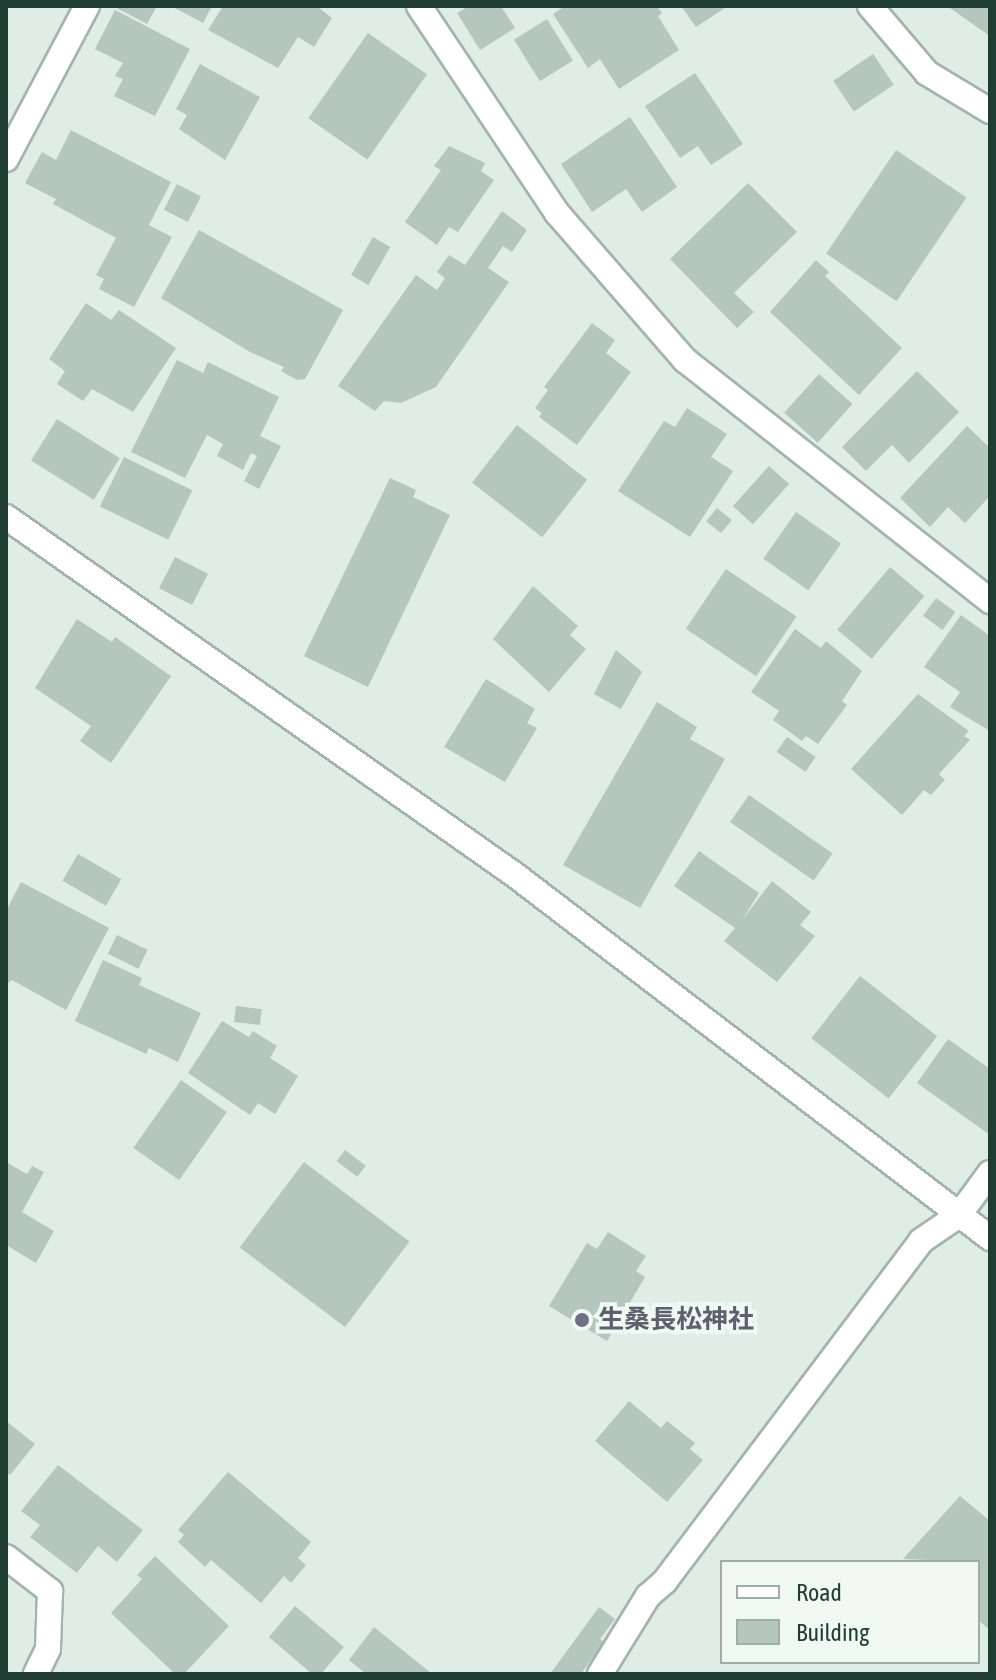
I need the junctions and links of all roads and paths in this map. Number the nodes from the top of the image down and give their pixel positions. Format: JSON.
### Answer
{"nodes":[{"id":1,"x":87,"y":6,"type":"edge"},
{"id":2,"x":419,"y":6,"type":"edge"},
{"id":3,"x":870,"y":6,"type":"edge"},
{"id":4,"x":990,"y":111,"type":"edge"},
{"id":5,"x":6,"y":159,"type":"edge"},
{"id":6,"x":6,"y":517,"type":"edge"},
{"id":7,"x":990,"y":601,"type":"edge"},
{"id":8,"x":990,"y":1173,"type":"edge"},
{"id":9,"x":959,"y":1215,"type":"junction"},
{"id":10,"x":990,"y":1238,"type":"edge"},
{"id":11,"x":6,"y":1557,"type":"edge"},
{"id":12,"x":36,"y":1674,"type":"edge"},
{"id":13,"x":600,"y":1674,"type":"edge"}],
"edges":[{"from":1,"to":5,"type":"street"},
{"from":2,"to":7,"type":"street"},
{"from":3,"to":4,"type":"street"},
{"from":6,"to":9,"type":"street"},
{"from":8,"to":9,"type":"street"},
{"from":9,"to":10,"type":"street"},
{"from":9,"to":13,"type":"street"},
{"from":11,"to":12,"type":"street"}]}
